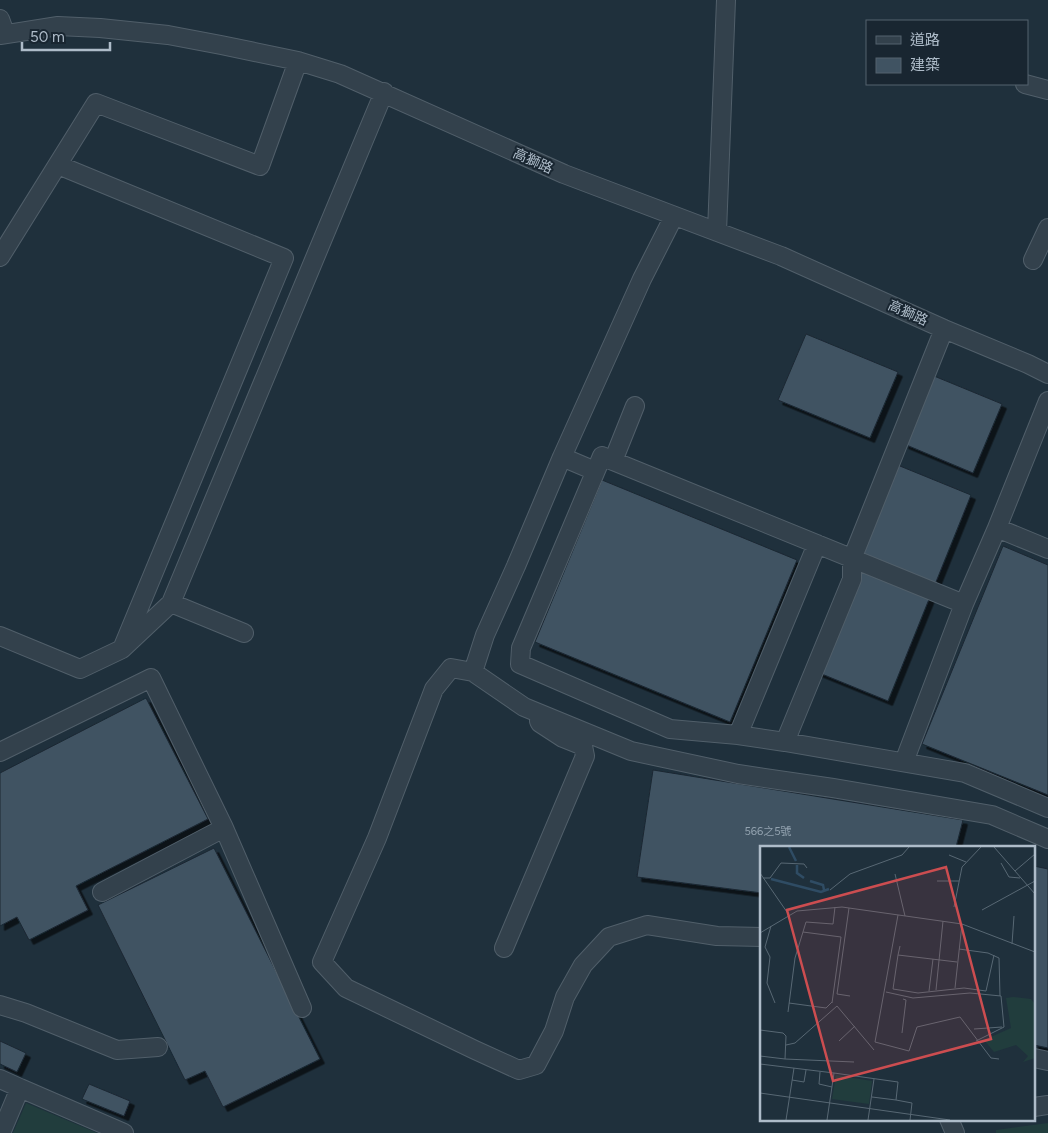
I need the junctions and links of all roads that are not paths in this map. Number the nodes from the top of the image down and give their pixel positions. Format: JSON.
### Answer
{"nodes":[{"id":1,"x":726,"y":0,"type":"edge"},
{"id":2,"x":2,"y":29,"type":"edge"},
{"id":3,"x":298,"y":61,"type":"junction"},
{"id":4,"x":1028,"y":85,"type":"edge"},
{"id":5,"x":1048,"y":90,"type":"edge"},
{"id":6,"x":384,"y":92,"type":"junction"},
{"id":7,"x":58,"y":165,"type":"junction"},
{"id":8,"x":674,"y":216,"type":"junction"},
{"id":9,"x":1048,"y":228,"type":"edge"},
{"id":10,"x":717,"y":232,"type":"junction"},
{"id":11,"x":0,"y":258,"type":"edge"},
{"id":12,"x":1033,"y":260,"type":"dead end"},
{"id":13,"x":944,"y":329,"type":"junction"},
{"id":14,"x":1048,"y":374,"type":"edge"},
{"id":15,"x":1048,"y":400,"type":"edge"},
{"id":16,"x":635,"y":406,"type":"dead end"},
{"id":17,"x":562,"y":457,"type":"junction"},
{"id":18,"x":613,"y":461,"type":"junction"},
{"id":19,"x":595,"y":471,"type":"junction"},
{"id":20,"x":997,"y":528,"type":"junction"},
{"id":21,"x":817,"y":544,"type":"junction"},
{"id":22,"x":1048,"y":549,"type":"edge"},
{"id":23,"x":852,"y":558,"type":"junction"},
{"id":24,"x":171,"y":603,"type":"junction"},
{"id":25,"x":964,"y":604,"type":"junction"},
{"id":26,"x":244,"y":633,"type":"dead end"},
{"id":27,"x":0,"y":636,"type":"edge"},
{"id":28,"x":122,"y":649,"type":"junction"},
{"id":29,"x":473,"y":672,"type":"junction"},
{"id":30,"x":535,"y":711,"type":"junction"},
{"id":31,"x":738,"y":735,"type":"junction"},
{"id":32,"x":785,"y":742,"type":"junction"},
{"id":33,"x":0,"y":752,"type":"edge"},
{"id":34,"x":904,"y":762,"type":"junction"},
{"id":35,"x":1048,"y":808,"type":"edge"},
{"id":36,"x":224,"y":828,"type":"junction"},
{"id":37,"x":1048,"y":839,"type":"edge"},
{"id":38,"x":102,"y":892,"type":"dead end"},
{"id":39,"x":760,"y":937,"type":"edge"},
{"id":40,"x":504,"y":948,"type":"dead end"},
{"id":41,"x":0,"y":1004,"type":"edge"},
{"id":42,"x":302,"y":1008,"type":"dead end"},
{"id":43,"x":158,"y":1047,"type":"dead end"},
{"id":44,"x":0,"y":1080,"type":"edge"},
{"id":45,"x":20,"y":1088,"type":"junction"},
{"id":46,"x":1,"y":1133,"type":"edge"},
{"id":47,"x":124,"y":1133,"type":"edge"}],
"edges":[{"from":1,"to":10,"type":"street"},
{"from":2,"to":3,"type":"street","name":"高獅路"},
{"from":3,"to":6,"type":"street","name":"高獅路"},
{"from":3,"to":7,"type":"street"},
{"from":4,"to":5,"type":"street"},
{"from":6,"to":8,"type":"street","name":"高獅路"},
{"from":6,"to":24,"type":"street"},
{"from":7,"to":11,"type":"street"},
{"from":7,"to":28,"type":"street"},
{"from":8,"to":10,"type":"street","name":"高獅路"},
{"from":8,"to":17,"type":"street"},
{"from":9,"to":12,"type":"street"},
{"from":10,"to":13,"type":"street","name":"高獅路"},
{"from":13,"to":14,"type":"street","name":"高獅路"},
{"from":13,"to":23,"type":"street"},
{"from":15,"to":20,"type":"street"},
{"from":16,"to":18,"type":"street"},
{"from":17,"to":19,"type":"street"},
{"from":17,"to":29,"type":"street"},
{"from":18,"to":19,"type":"street"},
{"from":18,"to":21,"type":"street"},
{"from":19,"to":31,"type":"street"},
{"from":20,"to":22,"type":"street"},
{"from":20,"to":25,"type":"street"},
{"from":21,"to":23,"type":"street"},
{"from":21,"to":31,"type":"street"},
{"from":23,"to":25,"type":"street"},
{"from":23,"to":32,"type":"street"},
{"from":24,"to":26,"type":"street"},
{"from":24,"to":28,"type":"street"},
{"from":25,"to":34,"type":"street"},
{"from":27,"to":28,"type":"street"},
{"from":29,"to":30,"type":"street"},
{"from":29,"to":39,"type":"street"},
{"from":30,"to":37,"type":"street"},
{"from":30,"to":40,"type":"street"},
{"from":31,"to":32,"type":"street"},
{"from":32,"to":34,"type":"street"},
{"from":33,"to":36,"type":"street"},
{"from":34,"to":35,"type":"street"},
{"from":36,"to":38,"type":"street"},
{"from":36,"to":42,"type":"street"},
{"from":41,"to":43,"type":"street"},
{"from":44,"to":45,"type":"street"},
{"from":45,"to":46,"type":"street"},
{"from":45,"to":47,"type":"street"}]}
